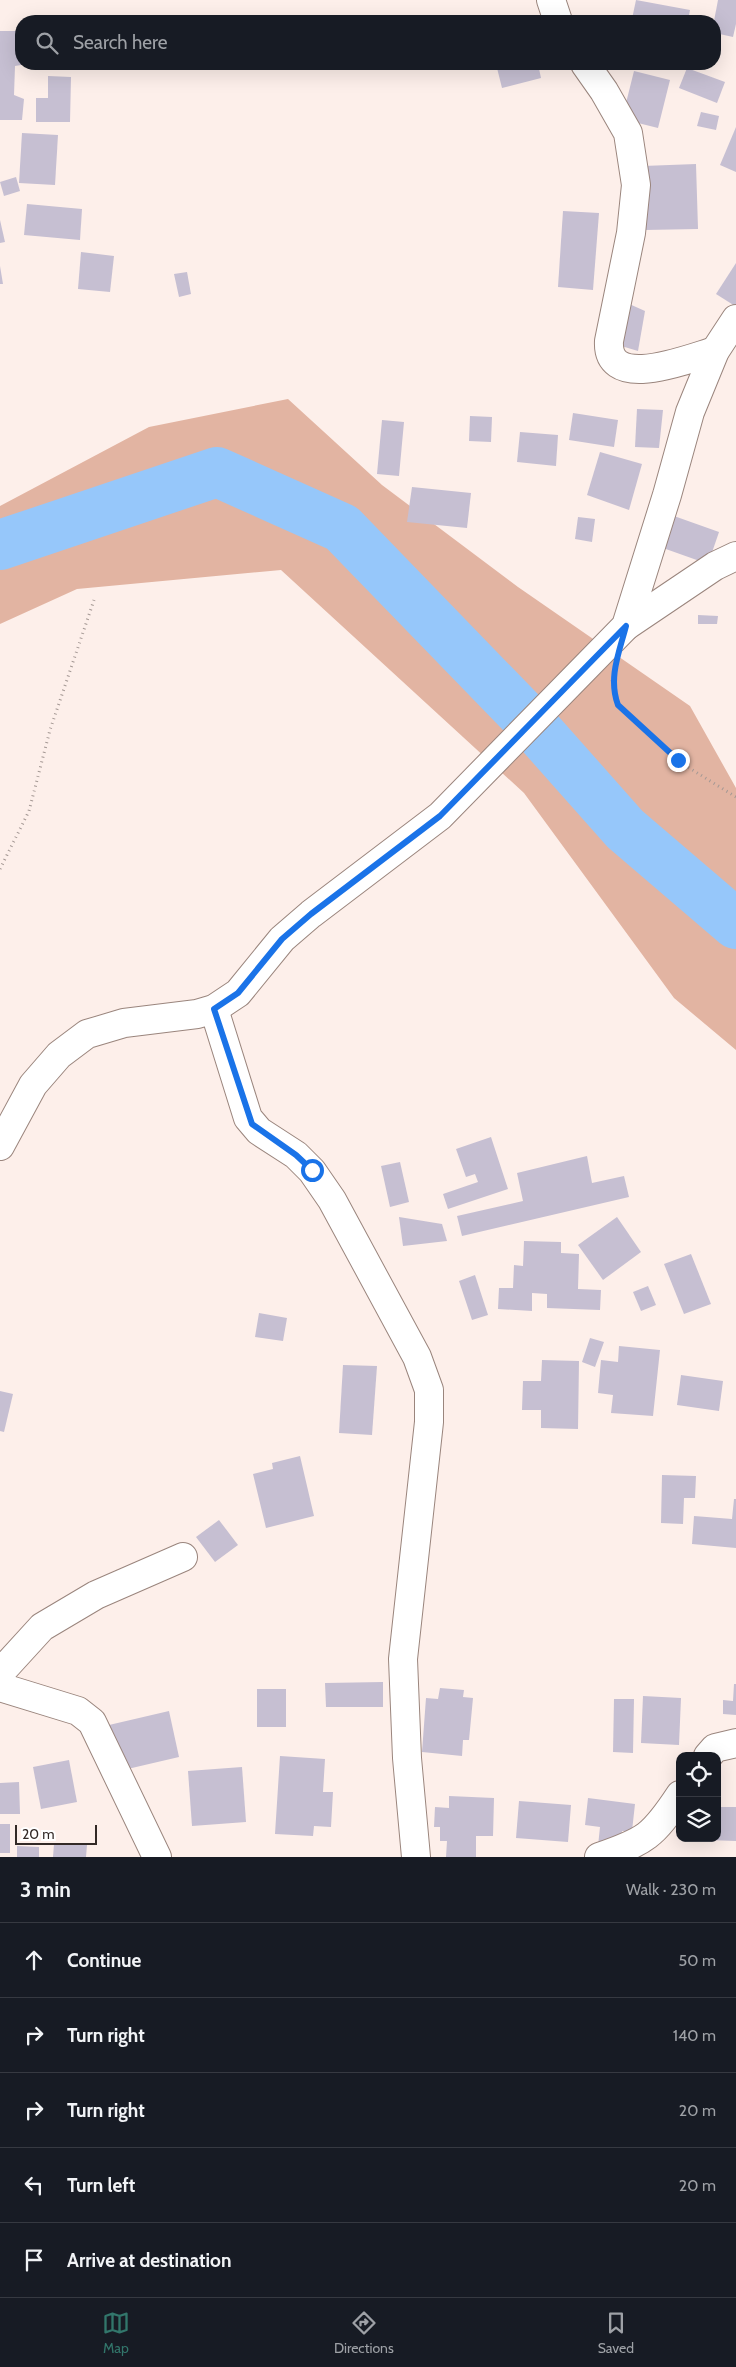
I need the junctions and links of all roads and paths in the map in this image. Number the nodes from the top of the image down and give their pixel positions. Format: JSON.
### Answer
{"nodes":[{"id":1,"x":551,"y":0,"type":"edge"},
{"id":2,"x":556,"y":15,"type":"edge"},
{"id":3,"x":589,"y":70,"type":"edge"},
{"id":4,"x":736,"y":319,"type":"edge"},
{"id":5,"x":715,"y":351,"type":"junction"},
{"id":6,"x":736,"y":556,"type":"edge"},
{"id":7,"x":94,"y":600,"type":"dead end"},
{"id":8,"x":626,"y":626,"type":"junction"},
{"id":9,"x":614,"y":674,"type":"dead end"},
{"id":10,"x":736,"y":797,"type":"edge"},
{"id":11,"x":0,"y":869,"type":"edge"},
{"id":12,"x":214,"y":1009,"type":"junction"},
{"id":13,"x":0,"y":1146,"type":"edge"},
{"id":14,"x":182,"y":1557,"type":"dead end"},
{"id":15,"x":0,"y":1673,"type":"edge"},
{"id":16,"x":0,"y":1687,"type":"edge"},
{"id":17,"x":736,"y":1743,"type":"edge"},
{"id":18,"x":712,"y":1752,"type":"edge"},
{"id":19,"x":679,"y":1797,"type":"edge"},
{"id":20,"x":156,"y":1857,"type":"edge"},
{"id":21,"x":416,"y":1857,"type":"edge"},
{"id":22,"x":599,"y":1857,"type":"edge"}],
"edges":[{"from":1,"to":2,"type":"street"},
{"from":3,"to":5,"type":"street"},
{"from":4,"to":5,"type":"street"},
{"from":5,"to":8,"type":"street"},
{"from":6,"to":8,"type":"street"},
{"from":7,"to":11,"type":"path"},
{"from":8,"to":12,"type":"street"},
{"from":9,"to":10,"type":"path"},
{"from":12,"to":13,"type":"street"},
{"from":12,"to":21,"type":"street"},
{"from":14,"to":15,"type":"street"},
{"from":16,"to":20,"type":"street"},
{"from":17,"to":18,"type":"street"},
{"from":19,"to":22,"type":"street"}]}
